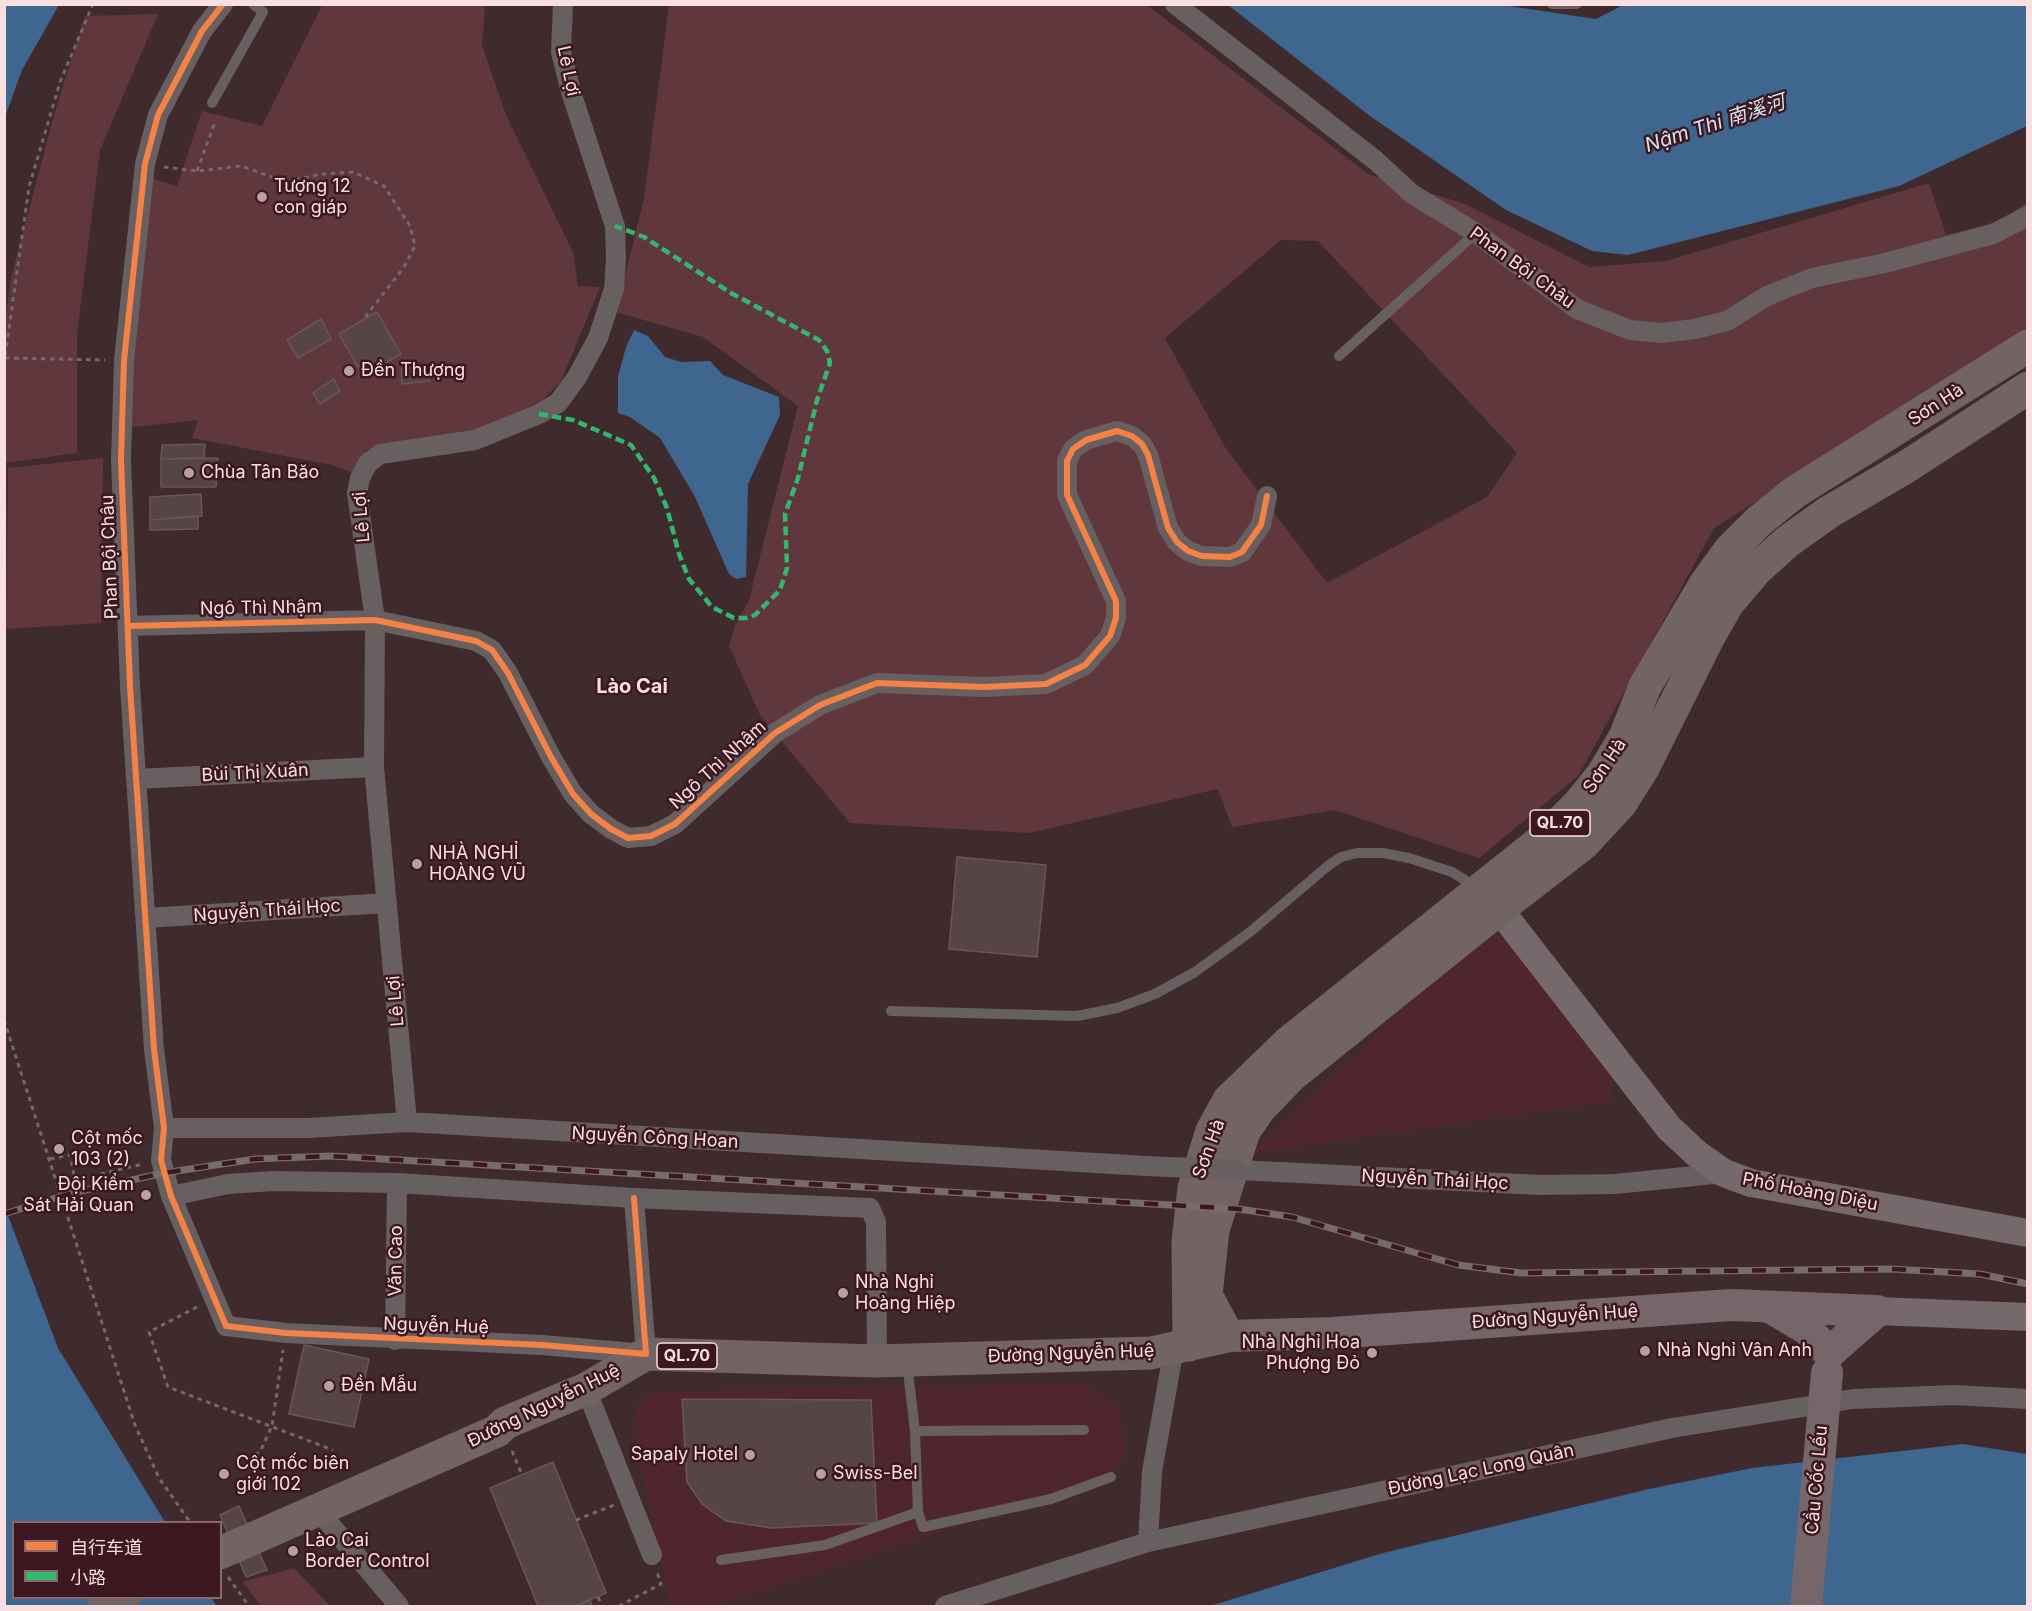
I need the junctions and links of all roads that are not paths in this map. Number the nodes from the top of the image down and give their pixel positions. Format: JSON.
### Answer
{"nodes":[{"id":1,"x":223,"y":4,"type":"edge"},
{"id":2,"x":253,"y":4,"type":"edge"},
{"id":3,"x":563,"y":4,"type":"edge"},
{"id":4,"x":1175,"y":4,"type":"edge"},
{"id":5,"x":1552,"y":4,"type":"edge"},
{"id":6,"x":1577,"y":4,"type":"edge"},
{"id":7,"x":267,"y":8,"type":"edge"},
{"id":8,"x":212,"y":103,"type":"dead end"},
{"id":9,"x":2028,"y":216,"type":"edge"},
{"id":10,"x":1476,"y":232,"type":"junction"},
{"id":11,"x":2028,"y":346,"type":"edge"},
{"id":12,"x":1339,"y":356,"type":"dead end"},
{"id":13,"x":2028,"y":388,"type":"edge"},
{"id":14,"x":1267,"y":496,"type":"dead end"},
{"id":15,"x":375,"y":620,"type":"junction"},
{"id":16,"x":128,"y":626,"type":"junction"},
{"id":17,"x":374,"y":767,"type":"junction"},
{"id":18,"x":137,"y":779,"type":"junction"},
{"id":19,"x":1489,"y":899,"type":"junction"},
{"id":20,"x":387,"y":903,"type":"junction"},
{"id":21,"x":146,"y":918,"type":"junction"},
{"id":22,"x":891,"y":1011,"type":"dead end"},
{"id":23,"x":407,"y":1122,"type":"junction"},
{"id":24,"x":164,"y":1128,"type":"junction"},
{"id":25,"x":1146,"y":1166,"type":"joint"},
{"id":26,"x":1724,"y":1173,"type":"junction"},
{"id":27,"x":397,"y":1183,"type":"junction"},
{"id":28,"x":171,"y":1196,"type":"junction"},
{"id":29,"x":634,"y":1198,"type":"junction"},
{"id":30,"x":2028,"y":1233,"type":"edge"},
{"id":31,"x":1765,"y":1305,"type":"junction"},
{"id":32,"x":1877,"y":1311,"type":"junction"},
{"id":33,"x":2028,"y":1317,"type":"edge"},
{"id":34,"x":1228,"y":1336,"type":"junction"},
{"id":35,"x":395,"y":1340,"type":"junction"},
{"id":36,"x":1181,"y":1346,"type":"junction"},
{"id":37,"x":646,"y":1354,"type":"junction"},
{"id":38,"x":891,"y":1361,"type":"junction"},
{"id":39,"x":1828,"y":1363,"type":"junction"},
{"id":40,"x":585,"y":1389,"type":"junction"},
{"id":41,"x":2028,"y":1399,"type":"edge"},
{"id":42,"x":1084,"y":1430,"type":"dead end"},
{"id":43,"x":915,"y":1431,"type":"junction"},
{"id":44,"x":1111,"y":1477,"type":"dead end"},
{"id":45,"x":317,"y":1509,"type":"junction"},
{"id":46,"x":918,"y":1512,"type":"junction"},
{"id":47,"x":1148,"y":1542,"type":"junction"},
{"id":48,"x":652,"y":1555,"type":"road end"},
{"id":49,"x":225,"y":1559,"type":"edge"},
{"id":50,"x":721,"y":1560,"type":"dead end"},
{"id":51,"x":122,"y":1599,"type":"edge"},
{"id":52,"x":104,"y":1606,"type":"edge"},
{"id":53,"x":399,"y":1606,"type":"edge"},
{"id":54,"x":945,"y":1606,"type":"edge"},
{"id":55,"x":1806,"y":1606,"type":"edge"}],
"edges":[{"from":1,"to":16,"type":"street","name":"Phan Bội Châu"},
{"from":2,"to":7,"type":"lane"},
{"from":3,"to":15,"type":"street","name":"Lê Lợi"},
{"from":4,"to":10,"type":"street","name":"Phan Bội Châu"},
{"from":5,"to":6,"type":"lane"},
{"from":7,"to":8,"type":"lane"},
{"from":9,"to":10,"type":"street","name":"Phan Bội Châu"},
{"from":10,"to":12,"type":"lane"},
{"from":11,"to":19,"type":"highway","name":"Sơn Hà","number":"QL.70"},
{"from":13,"to":19,"type":"highway","name":"Sơn Hà","number":"QL.70"},
{"from":14,"to":15,"type":"street","name":"Ngô Thì Nhậm"},
{"from":15,"to":16,"type":"street","name":"Ngô Thì Nhậm"},
{"from":15,"to":17,"type":"street","name":"Lê Lợi"},
{"from":16,"to":18,"type":"street","name":"Phan Bội Châu"},
{"from":17,"to":18,"type":"street","name":"Bùi Thị Xuân"},
{"from":17,"to":20,"type":"street","name":"Lê Lợi"},
{"from":18,"to":21,"type":"street","name":"Phan Bội Châu"},
{"from":19,"to":22,"type":"lane"},
{"from":19,"to":26,"type":"street","name":"Phố Hoàng Diệu"},
{"from":19,"to":34,"type":"highway","name":"Sơn Hà","number":"QL.70"},
{"from":19,"to":36,"type":"highway","name":"Sơn Hà","number":"QL.70"},
{"from":20,"to":21,"type":"street","name":"Nguyễn Thái Học"},
{"from":20,"to":23,"type":"street","name":"Lê Lợi"},
{"from":21,"to":24,"type":"street","name":"Phan Bội Châu"},
{"from":23,"to":24,"type":"street","name":"Nguyễn Công Hoan"},
{"from":23,"to":25,"type":"street","name":"Nguyễn Công Hoan"},
{"from":24,"to":28,"type":"street","name":"Phan Bội Châu"},
{"from":25,"to":26,"type":"street","name":"Nguyễn Thái Học","bridge":true},
{"from":26,"to":30,"type":"street","name":"Phố Hoàng Diệu"},
{"from":27,"to":28,"type":"street"},
{"from":27,"to":29,"type":"street"},
{"from":27,"to":35,"type":"street","name":"Văn Cao"},
{"from":28,"to":35,"type":"street","name":"Nguyễn Huệ"},
{"from":29,"to":37,"type":"street"},
{"from":29,"to":38,"type":"street"},
{"from":31,"to":32,"type":"main road","name":"Đường Nguyễn Huệ"},
{"from":31,"to":34,"type":"main road","name":"Đường Nguyễn Huệ"},
{"from":31,"to":39,"type":"main road"},
{"from":32,"to":33,"type":"street","name":"Đường Nguyễn Huệ"},
{"from":32,"to":39,"type":"main road"},
{"from":34,"to":36,"type":"highway","name":"Đường Nguyễn Huệ","number":"QL.70"},
{"from":35,"to":37,"type":"street","name":"Nguyễn Huệ"},
{"from":36,"to":38,"type":"highway","name":"Đường Nguyễn Huệ","number":"QL.70"},
{"from":36,"to":47,"type":"street"},
{"from":37,"to":38,"type":"highway","name":"Đường Nguyễn Huệ","number":"QL.70"},
{"from":37,"to":40,"type":"highway","name":"Đường Nguyễn Huệ","number":"QL.70"},
{"from":38,"to":43,"type":"lane"},
{"from":39,"to":55,"type":"main road","name":"Cầu Cốc Lếu","bridge":true},
{"from":40,"to":45,"type":"highway","name":"Đường Nguyễn Huệ","number":"QL.70"},
{"from":40,"to":48,"type":"street"},
{"from":41,"to":47,"type":"street","name":"Đường Lạc Long Quân"},
{"from":42,"to":43,"type":"lane"},
{"from":43,"to":46,"type":"lane"},
{"from":44,"to":46,"type":"lane"},
{"from":45,"to":49,"type":"highway","name":"Đường Nguyễn Huệ","number":"QL.70"},
{"from":45,"to":53,"type":"street"},
{"from":46,"to":50,"type":"lane"},
{"from":47,"to":54,"type":"street","name":"Đường Lạc Long Quân"},
{"from":51,"to":52,"type":"highway"}]}
